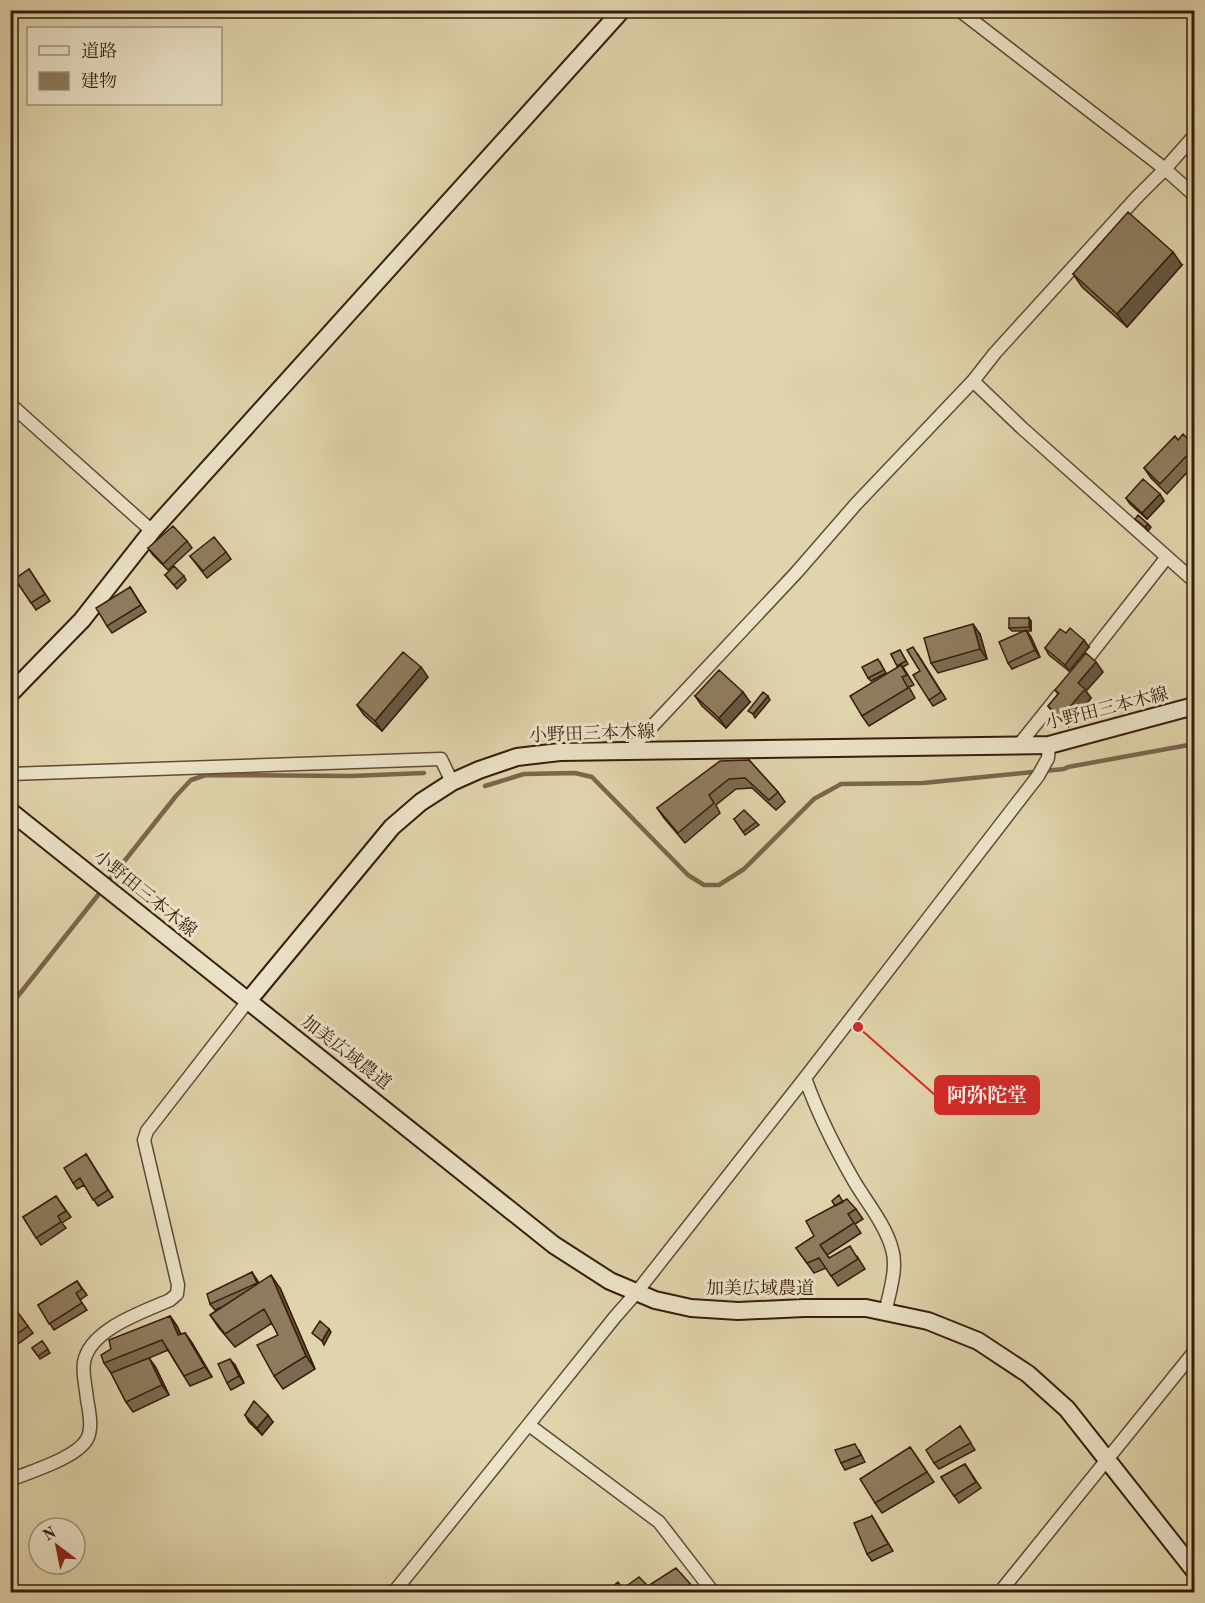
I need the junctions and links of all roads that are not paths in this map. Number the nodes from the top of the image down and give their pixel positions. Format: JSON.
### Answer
{"nodes":[{"id":1,"x":622,"y":10,"type":"edge"},
{"id":2,"x":959,"y":10,"type":"edge"},
{"id":3,"x":1194,"y":136,"type":"edge"},
{"id":4,"x":1166,"y":168,"type":"junction"},
{"id":5,"x":1194,"y":195,"type":"edge"},
{"id":6,"x":972,"y":381,"type":"junction"},
{"id":7,"x":10,"y":404,"type":"edge"},
{"id":8,"x":152,"y":531,"type":"junction"},
{"id":9,"x":1167,"y":557,"type":"junction"},
{"id":10,"x":1194,"y":581,"type":"edge"},
{"id":11,"x":10,"y":694,"type":"edge"},
{"id":12,"x":1194,"y":706,"type":"edge"},
{"id":13,"x":1049,"y":745,"type":"junction"},
{"id":14,"x":1018,"y":746,"type":"junction"},
{"id":15,"x":629,"y":751,"type":"junction"},
{"id":16,"x":10,"y":774,"type":"edge"},
{"id":17,"x":452,"y":782,"type":"junction"},
{"id":18,"x":10,"y":810,"type":"edge"},
{"id":19,"x":248,"y":1001,"type":"junction"},
{"id":20,"x":805,"y":1078,"type":"junction"},
{"id":21,"x":636,"y":1293,"type":"junction"},
{"id":22,"x":885,"y":1312,"type":"junction"},
{"id":23,"x":1194,"y":1352,"type":"edge"},
{"id":24,"x":529,"y":1425,"type":"junction"},
{"id":25,"x":1109,"y":1460,"type":"junction"},
{"id":26,"x":10,"y":1480,"type":"edge"},
{"id":27,"x":1194,"y":1570,"type":"edge"},
{"id":28,"x":394,"y":1593,"type":"edge"},
{"id":29,"x":713,"y":1593,"type":"edge"},
{"id":30,"x":1000,"y":1593,"type":"edge"}],
"edges":[{"from":1,"to":8,"type":"street"},
{"from":2,"to":4,"type":"street"},
{"from":3,"to":4,"type":"street"},
{"from":4,"to":5,"type":"street"},
{"from":4,"to":6,"type":"street"},
{"from":6,"to":9,"type":"street"},
{"from":6,"to":15,"type":"street"},
{"from":7,"to":8,"type":"street"},
{"from":8,"to":11,"type":"street"},
{"from":9,"to":10,"type":"street"},
{"from":9,"to":14,"type":"street"},
{"from":12,"to":13,"type":"street","name":"小野田三本木線"},
{"from":13,"to":14,"type":"street","name":"小野田三本木線"},
{"from":13,"to":20,"type":"street"},
{"from":14,"to":15,"type":"street","name":"小野田三本木線"},
{"from":15,"to":17,"type":"street","name":"小野田三本木線"},
{"from":16,"to":17,"type":"street"},
{"from":17,"to":19,"type":"street","name":"小野田三本木線"},
{"from":18,"to":19,"type":"street","name":"小野田三本木線"},
{"from":19,"to":21,"type":"street","name":"加美広域農道"},
{"from":19,"to":26,"type":"street"},
{"from":20,"to":21,"type":"street"},
{"from":20,"to":22,"type":"street"},
{"from":21,"to":22,"type":"street","name":"加美広域農道"},
{"from":21,"to":24,"type":"street"},
{"from":22,"to":25,"type":"street","name":"加美広域農道"},
{"from":23,"to":25,"type":"street"},
{"from":24,"to":28,"type":"street"},
{"from":24,"to":29,"type":"street"},
{"from":25,"to":27,"type":"street","name":"加美広域農道"},
{"from":25,"to":30,"type":"street"}]}
